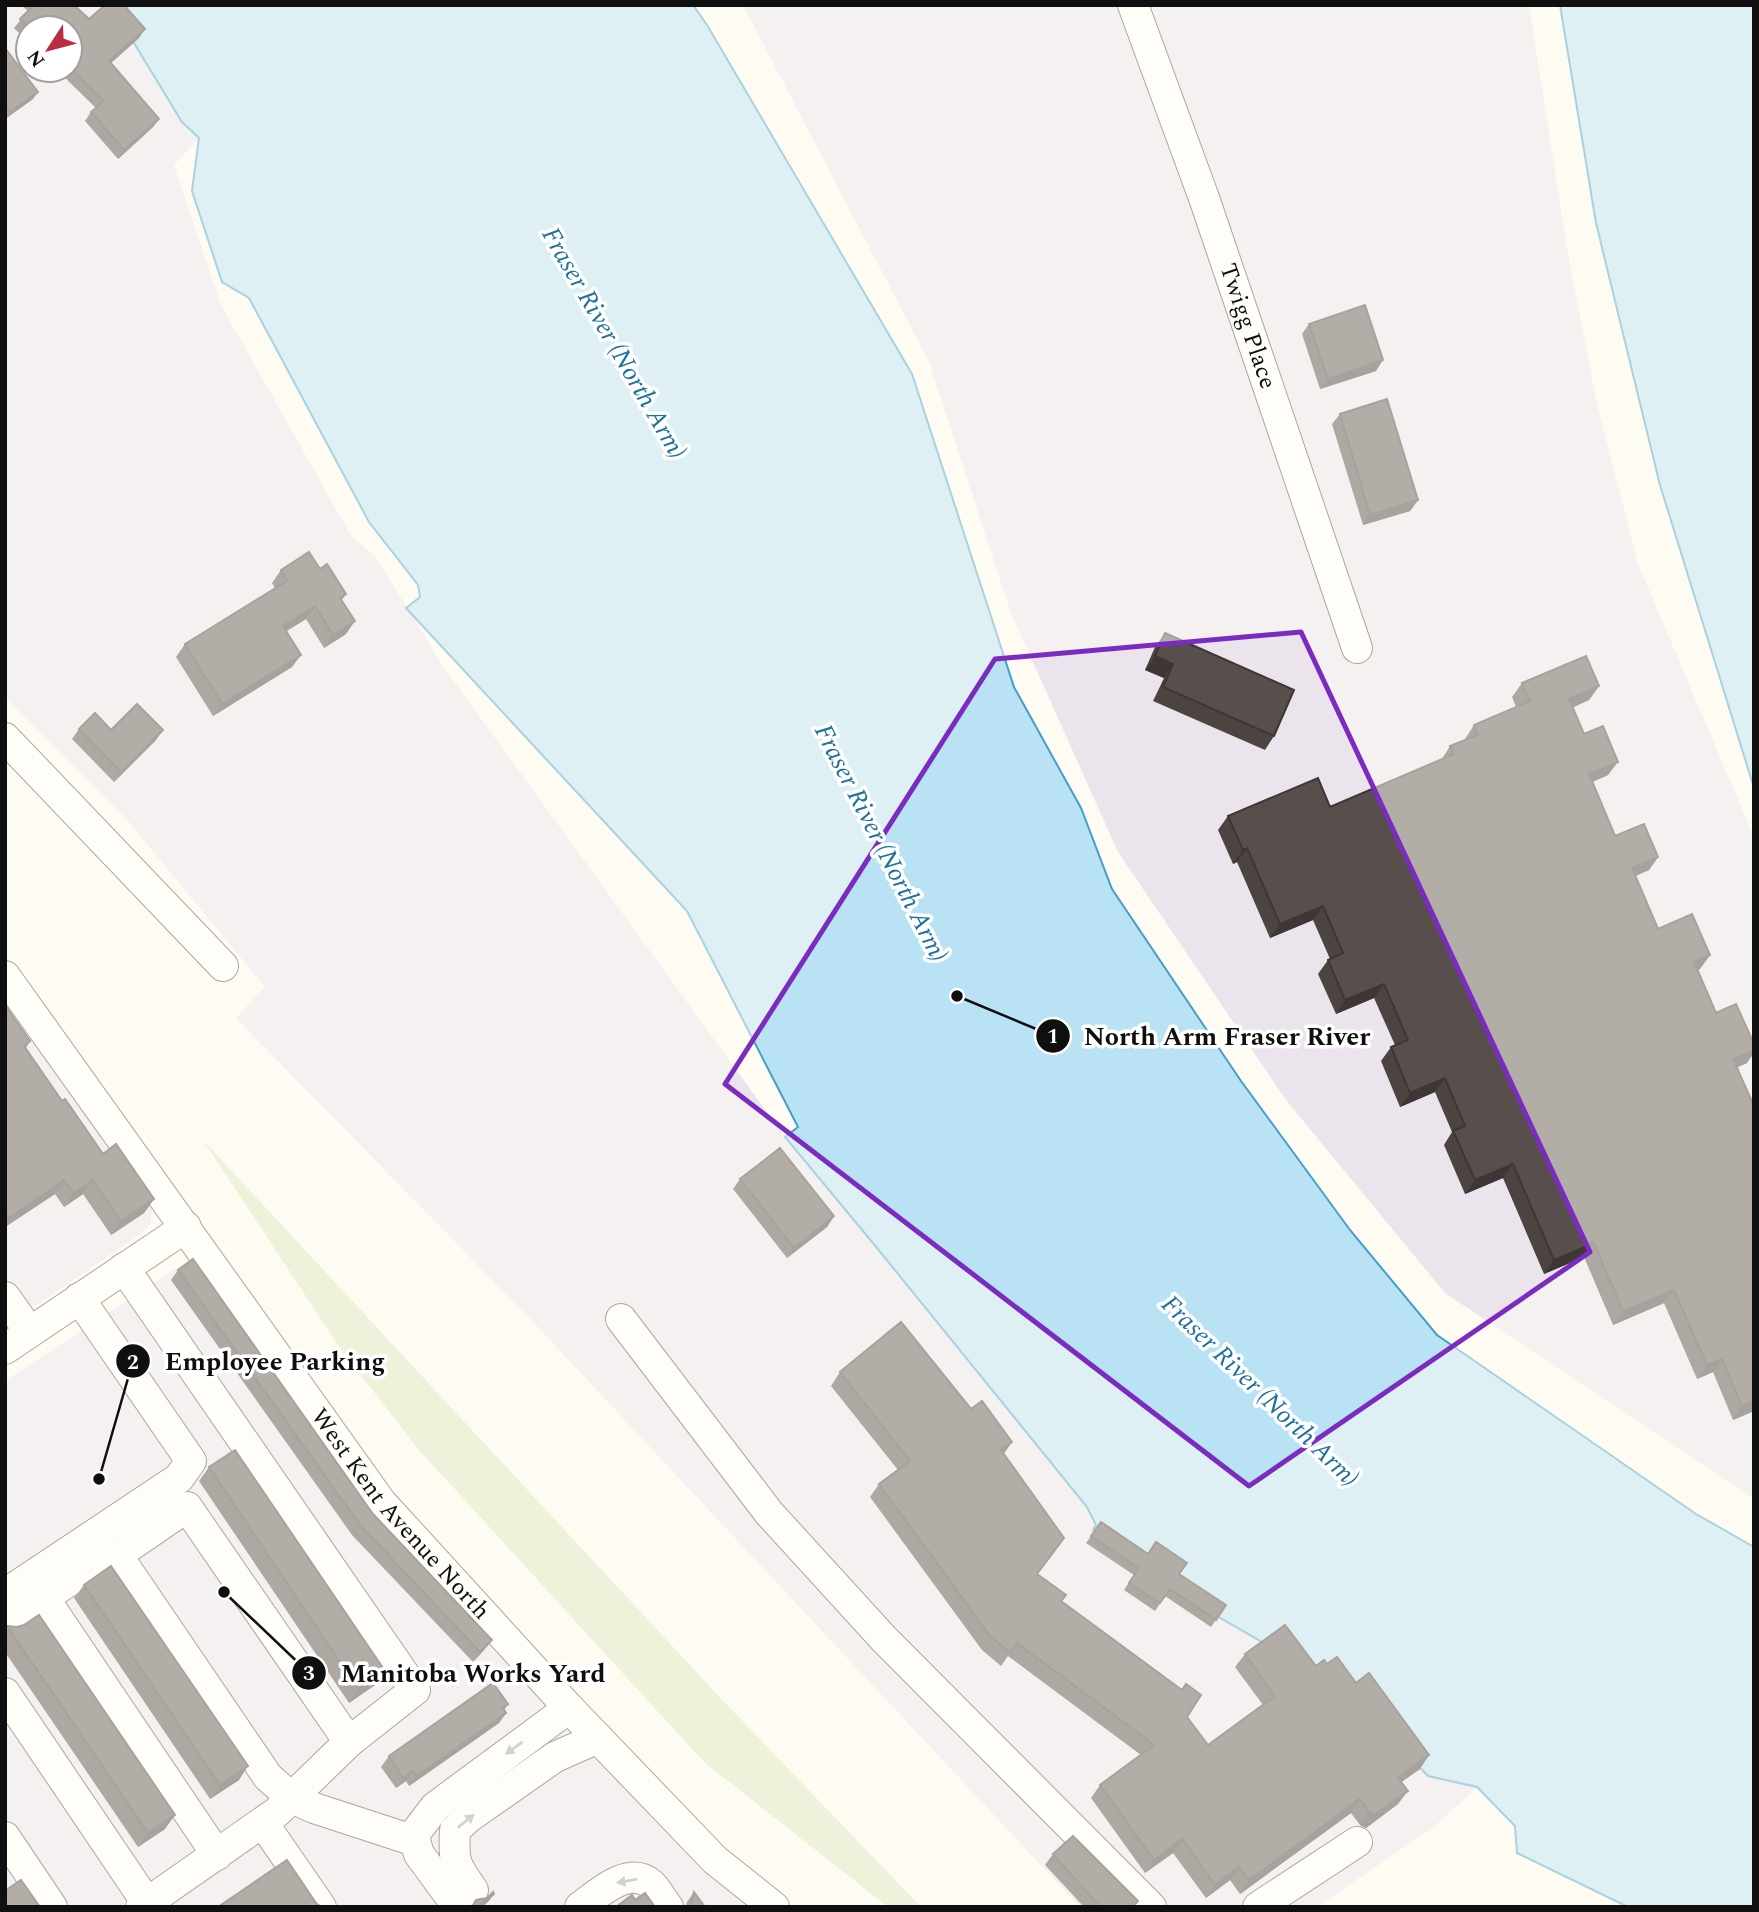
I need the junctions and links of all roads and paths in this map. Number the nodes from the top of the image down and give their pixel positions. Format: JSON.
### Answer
{"nodes":[{"id":1,"x":1133,"y":5,"type":"edge"},
{"id":2,"x":1357,"y":648,"type":"dead end"},
{"id":3,"x":5,"y":738,"type":"edge"},
{"id":4,"x":223,"y":966,"type":"dead end"},
{"id":5,"x":5,"y":976,"type":"edge"},
{"id":6,"x":186,"y":1227,"type":"junction"},
{"id":7,"x":124,"y":1268,"type":"junction"},
{"id":8,"x":5,"y":1297,"type":"edge"},
{"id":9,"x":79,"y":1298,"type":"junction"},
{"id":10,"x":621,"y":1319,"type":"dead end"},
{"id":11,"x":30,"y":1332,"type":"junction"},
{"id":12,"x":5,"y":1349,"type":"edge"},
{"id":13,"x":117,"y":1555,"type":"junction"},
{"id":14,"x":5,"y":1594,"type":"edge"},
{"id":15,"x":44,"y":1598,"type":"junction"},
{"id":16,"x":5,"y":1624,"type":"edge"},
{"id":17,"x":5,"y":1693,"type":"edge"},
{"id":18,"x":569,"y":1708,"type":"junction"},
{"id":19,"x":598,"y":1738,"type":"junction"},
{"id":20,"x":349,"y":1742,"type":"junction"},
{"id":21,"x":292,"y":1798,"type":"junction"},
{"id":22,"x":263,"y":1823,"type":"junction"},
{"id":23,"x":5,"y":1837,"type":"edge"},
{"id":24,"x":415,"y":1841,"type":"junction"},
{"id":25,"x":1357,"y":1842,"type":"dead end"},
{"id":26,"x":217,"y":1855,"type":"junction"},
{"id":27,"x":475,"y":1901,"type":"edge"},
{"id":28,"x":144,"y":1905,"type":"edge"},
{"id":29,"x":52,"y":1907,"type":"edge"},
{"id":30,"x":321,"y":1907,"type":"edge"},
{"id":31,"x":580,"y":1907,"type":"edge"},
{"id":32,"x":668,"y":1907,"type":"edge"},
{"id":33,"x":774,"y":1907,"type":"edge"},
{"id":34,"x":1151,"y":1907,"type":"edge"},
{"id":35,"x":1258,"y":1907,"type":"edge"}],
"edges":[{"from":1,"to":2,"type":"street","name":"Twigg Place"},
{"from":3,"to":4,"type":"street"},
{"from":5,"to":6,"type":"street","name":"West Kent Avenue North"},
{"from":6,"to":7,"type":"street"},
{"from":6,"to":18,"type":"street","name":"West Kent Avenue North"},
{"from":7,"to":9,"type":"street"},
{"from":7,"to":20,"type":"street"},
{"from":8,"to":11,"type":"street"},
{"from":9,"to":11,"type":"street"},
{"from":9,"to":14,"type":"street"},
{"from":10,"to":34,"type":"street"},
{"from":11,"to":12,"type":"street"},
{"from":13,"to":15,"type":"street"},
{"from":13,"to":20,"type":"street"},
{"from":13,"to":21,"type":"street"},
{"from":15,"to":16,"type":"street"},
{"from":15,"to":26,"type":"street"},
{"from":17,"to":28,"type":"street"},
{"from":18,"to":19,"type":"street","name":"West Kent Avenue North"},
{"from":18,"to":24,"type":"street","one_way":true},
{"from":27,"to":19,"type":"street","one_way":true},
{"from":19,"to":33,"type":"street","name":"West Kent Avenue North"},
{"from":20,"to":21,"type":"street"},
{"from":21,"to":22,"type":"street"},
{"from":21,"to":24,"type":"street"},
{"from":22,"to":26,"type":"street"},
{"from":22,"to":30,"type":"street"},
{"from":23,"to":29,"type":"street"},
{"from":24,"to":27,"type":"street"},
{"from":25,"to":35,"type":"street"},
{"from":26,"to":28,"type":"street"},
{"from":32,"to":31,"type":"street","one_way":true}]}
